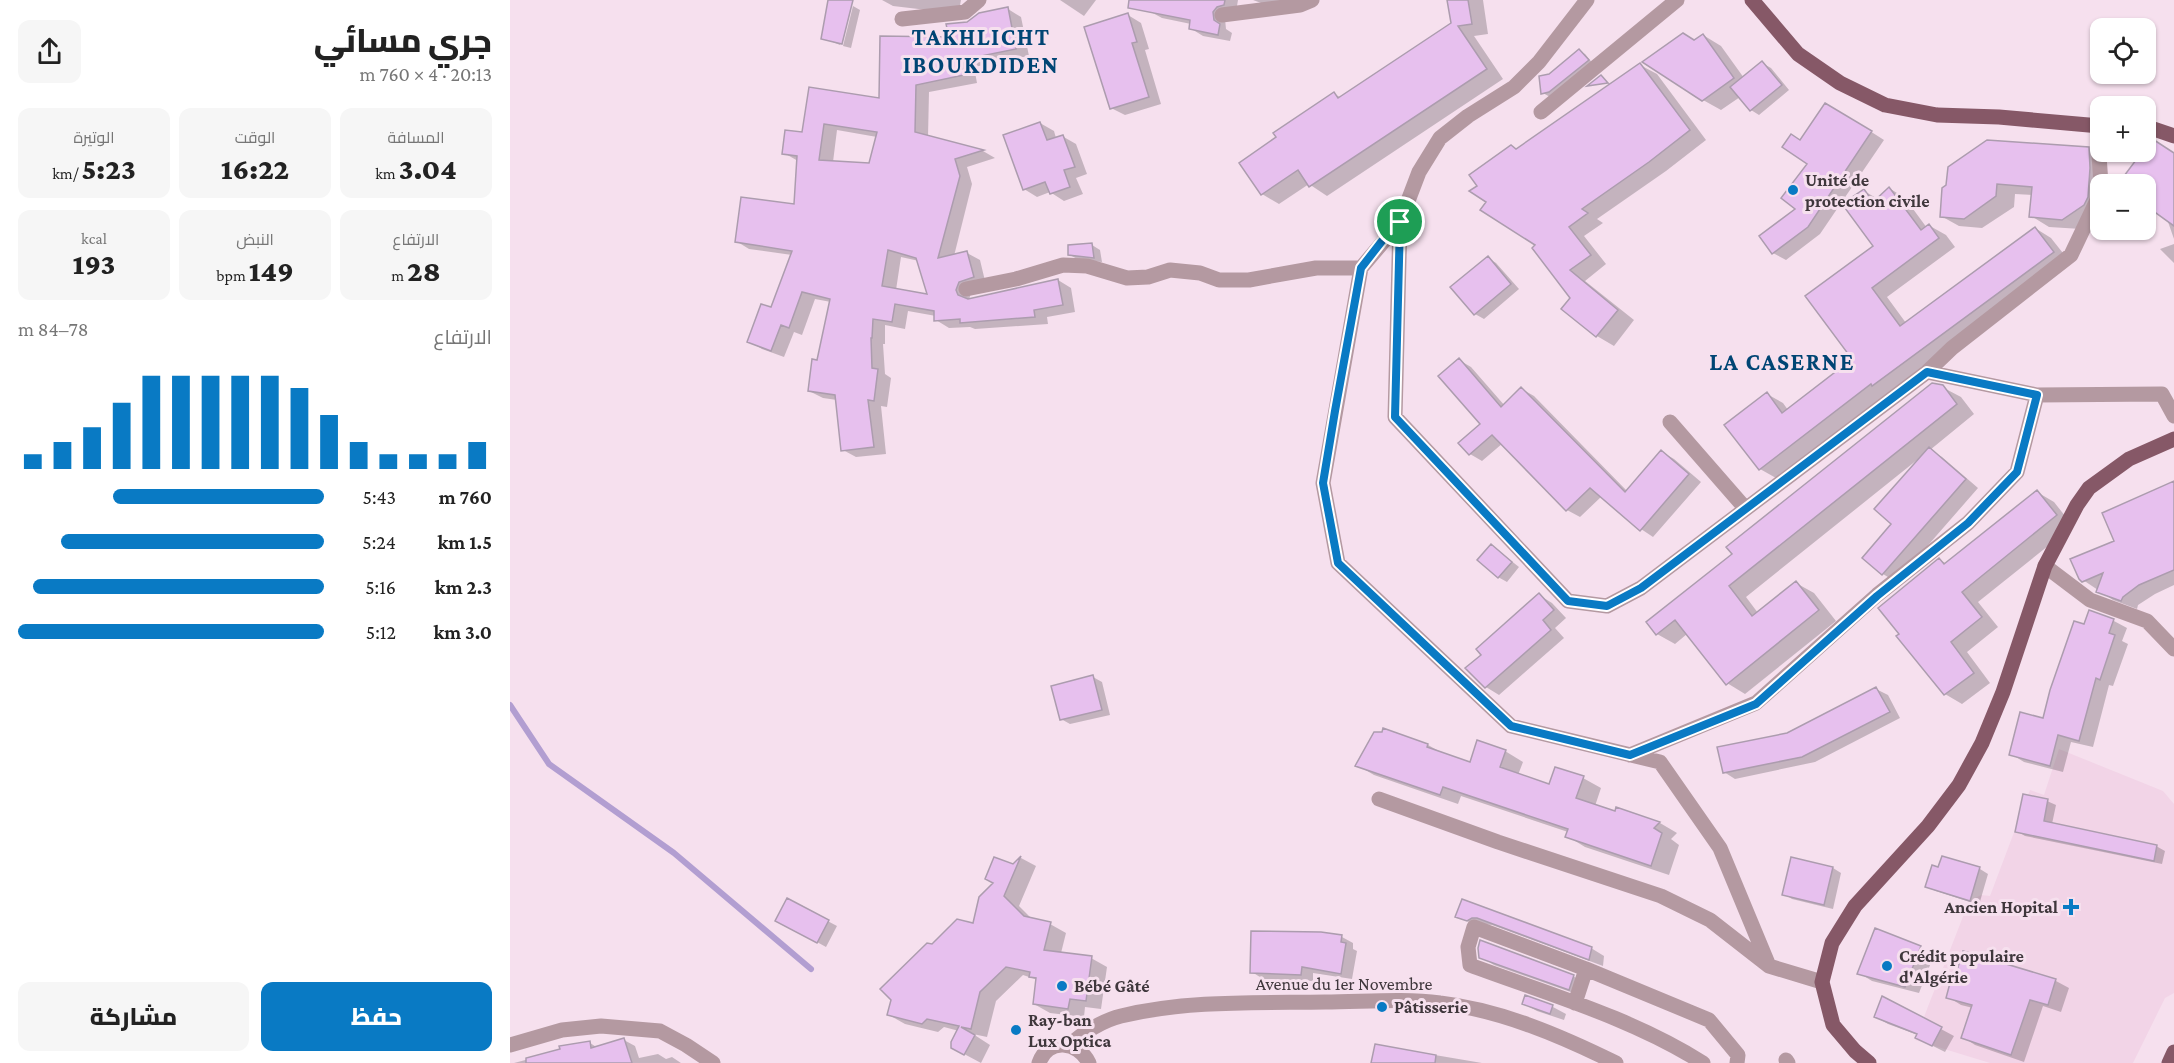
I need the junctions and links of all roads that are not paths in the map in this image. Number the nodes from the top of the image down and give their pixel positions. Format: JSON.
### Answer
{"nodes":[{"id":1,"x":979,"y":0,"type":"edge"},
{"id":2,"x":1312,"y":0,"type":"edge"},
{"id":3,"x":1587,"y":0,"type":"edge"},
{"id":4,"x":1677,"y":0,"type":"edge"},
{"id":5,"x":1752,"y":0,"type":"edge"},
{"id":6,"x":1222,"y":15,"type":"dead end"},
{"id":7,"x":903,"y":19,"type":"dead end"},
{"id":8,"x":1541,"y":112,"type":"dead end"},
{"id":9,"x":2090,"y":125,"type":"edge"},
{"id":10,"x":2156,"y":130,"type":"edge"},
{"id":11,"x":2174,"y":136,"type":"edge"},
{"id":12,"x":2090,"y":215,"type":"edge"},
{"id":13,"x":1400,"y":222,"type":"junction"},
{"id":14,"x":1361,"y":268,"type":"junction"},
{"id":15,"x":966,"y":288,"type":"dead end"},
{"id":16,"x":1927,"y":372,"type":"junction"},
{"id":17,"x":2037,"y":395,"type":"junction"},
{"id":18,"x":2174,"y":416,"type":"edge"},
{"id":19,"x":1670,"y":422,"type":"dead end"},
{"id":20,"x":2174,"y":439,"type":"edge"},
{"id":21,"x":1745,"y":508,"type":"junction"},
{"id":22,"x":2045,"y":566,"type":"junction"},
{"id":23,"x":2174,"y":649,"type":"edge"},
{"id":24,"x":1630,"y":755,"type":"junction"},
{"id":25,"x":1379,"y":800,"type":"dead end"},
{"id":26,"x":1769,"y":966,"type":"junction"},
{"id":27,"x":1587,"y":969,"type":"junction"},
{"id":28,"x":1822,"y":982,"type":"junction"},
{"id":29,"x":1575,"y":1003,"type":"junction"},
{"id":30,"x":510,"y":1044,"type":"edge"},
{"id":31,"x":1070,"y":1045,"type":"junction"},
{"id":32,"x":2174,"y":1052,"type":"edge"},
{"id":33,"x":712,"y":1063,"type":"edge"},
{"id":34,"x":1039,"y":1063,"type":"edge"},
{"id":35,"x":1089,"y":1063,"type":"edge"},
{"id":36,"x":1616,"y":1063,"type":"edge"},
{"id":37,"x":1703,"y":1063,"type":"edge"},
{"id":38,"x":1737,"y":1063,"type":"edge"},
{"id":39,"x":1869,"y":1063,"type":"edge"},
{"id":40,"x":2169,"y":1063,"type":"edge"}],
"edges":[{"from":1,"to":7,"type":"street"},
{"from":2,"to":6,"type":"street"},
{"from":3,"to":13,"type":"street"},
{"from":4,"to":8,"type":"street"},
{"from":5,"to":9,"type":"main road"},
{"from":10,"to":11,"type":"main road"},
{"from":12,"to":16,"type":"street"},
{"from":13,"to":14,"type":"street"},
{"from":13,"to":21,"type":"street"},
{"from":14,"to":15,"type":"street"},
{"from":14,"to":24,"type":"street"},
{"from":16,"to":17,"type":"street"},
{"from":16,"to":21,"type":"street"},
{"from":17,"to":18,"type":"street"},
{"from":17,"to":24,"type":"street"},
{"from":19,"to":21,"type":"street"},
{"from":20,"to":22,"type":"main road"},
{"from":22,"to":23,"type":"street"},
{"from":22,"to":28,"type":"main road"},
{"from":24,"to":26,"type":"street"},
{"from":25,"to":26,"type":"street"},
{"from":26,"to":28,"type":"street"},
{"from":27,"to":29,"type":"street"},
{"from":27,"to":29,"type":"street"},
{"from":27,"to":38,"type":"street"},
{"from":28,"to":39,"type":"main road"},
{"from":29,"to":37,"type":"street"},
{"from":30,"to":33,"type":"street"},
{"from":31,"to":34,"type":"street","name":"Avenue du 1er Novembre"},
{"from":31,"to":35,"type":"street"},
{"from":31,"to":36,"type":"street","name":"Avenue du 1er Novembre"},
{"from":32,"to":40,"type":"main road"}]}
